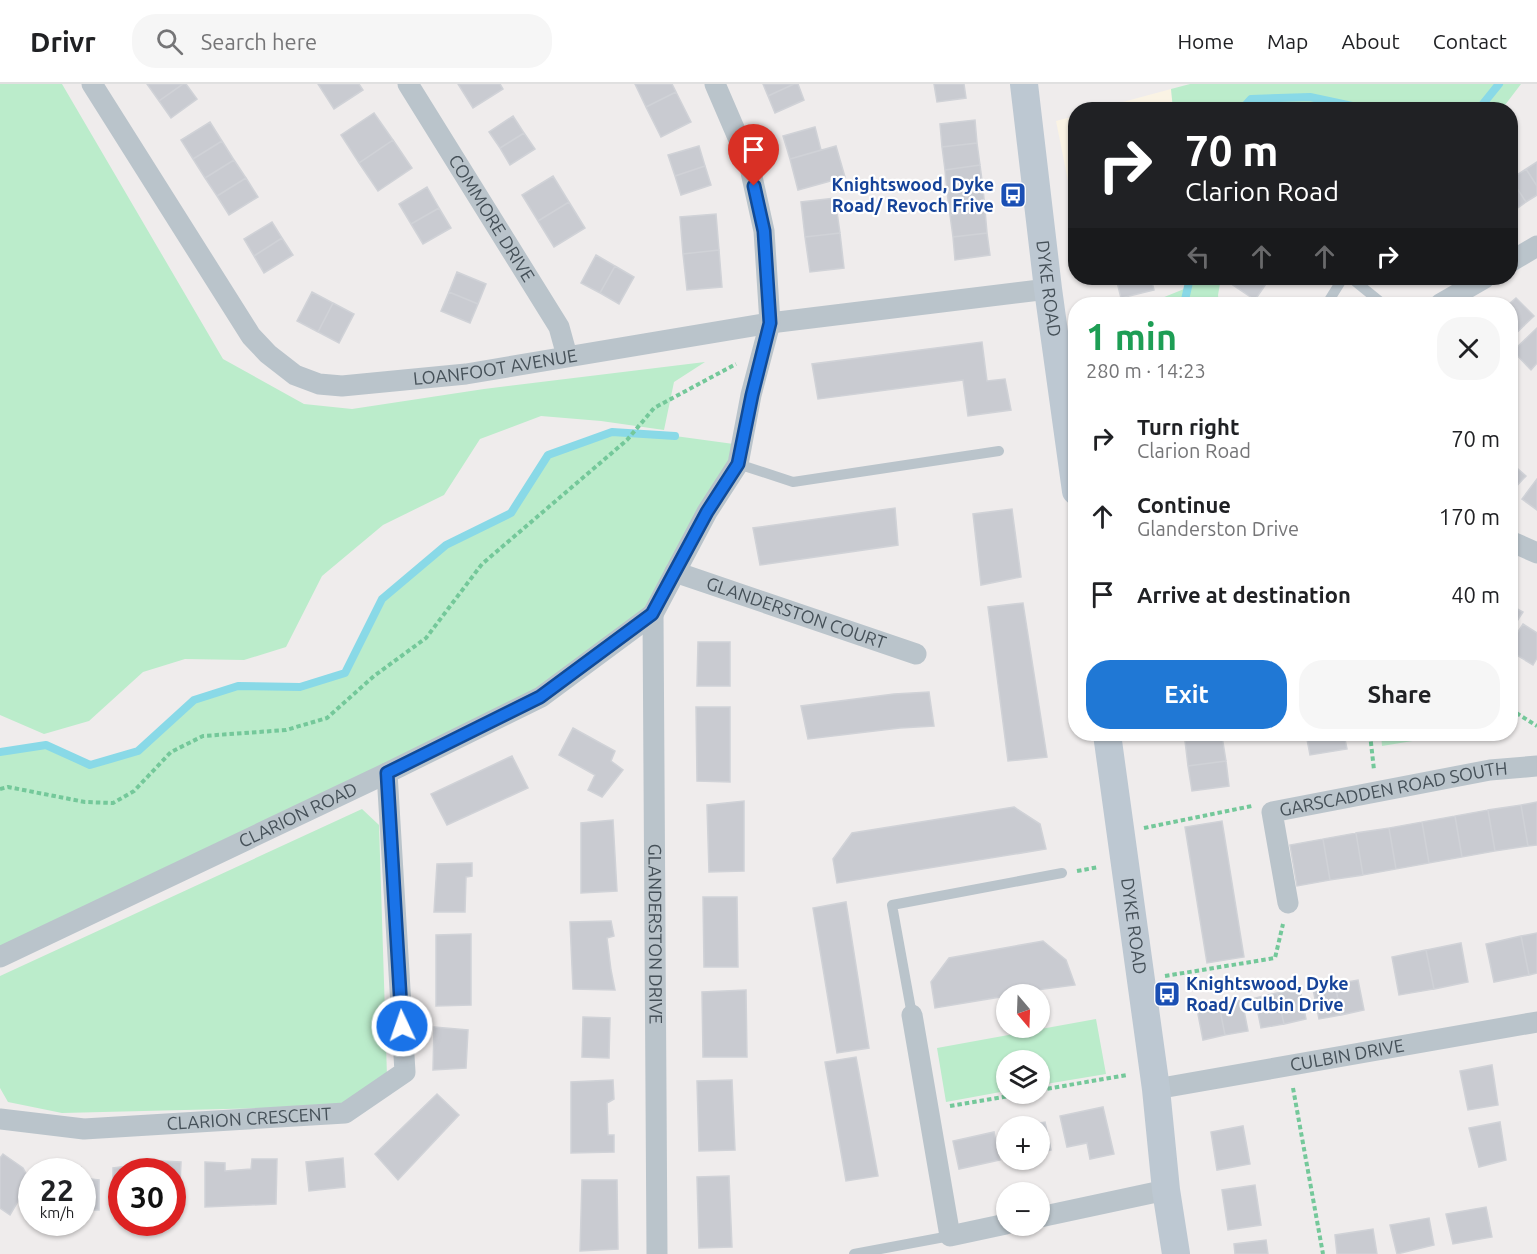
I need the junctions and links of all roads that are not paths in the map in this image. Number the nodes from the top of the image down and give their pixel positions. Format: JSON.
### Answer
{"nodes":[{"id":1,"x":92,"y":84,"type":"edge"},
{"id":2,"x":408,"y":84,"type":"edge"},
{"id":3,"x":715,"y":84,"type":"edge"},
{"id":4,"x":1024,"y":84,"type":"edge"},
{"id":5,"x":1535,"y":251,"type":"edge"},
{"id":6,"x":1518,"y":258,"type":"edge"},
{"id":7,"x":1360,"y":285,"type":"edge"},
{"id":8,"x":1473,"y":285,"type":"edge"},
{"id":9,"x":1048,"y":289,"type":"junction"},
{"id":10,"x":1374,"y":297,"type":"edge"},
{"id":11,"x":1452,"y":297,"type":"edge"},
{"id":12,"x":770,"y":323,"type":"junction"},
{"id":13,"x":567,"y":356,"type":"junction"},
{"id":14,"x":1068,"y":433,"type":"edge"},
{"id":15,"x":999,"y":451,"type":"dead end"},
{"id":16,"x":738,"y":464,"type":"junction"},
{"id":17,"x":1518,"y":545,"type":"edge"},
{"id":18,"x":1537,"y":553,"type":"edge"},
{"id":19,"x":675,"y":572,"type":"junction"},
{"id":20,"x":652,"y":614,"type":"junction"},
{"id":21,"x":916,"y":654,"type":"dead end"},
{"id":22,"x":1108,"y":741,"type":"edge"},
{"id":23,"x":1537,"y":766,"type":"edge"},
{"id":24,"x":387,"y":773,"type":"junction"},
{"id":25,"x":1062,"y":873,"type":"road end"},
{"id":26,"x":1288,"y":903,"type":"road end"},
{"id":27,"x":0,"y":957,"type":"edge"},
{"id":28,"x":912,"y":1015,"type":"joint"},
{"id":29,"x":1537,"y":1022,"type":"edge"},
{"id":30,"x":1155,"y":1080,"type":"junction"},
{"id":31,"x":0,"y":1119,"type":"edge"},
{"id":32,"x":1166,"y":1191,"type":"junction"},
{"id":33,"x":1050,"y":1215,"type":"edge"},
{"id":34,"x":996,"y":1226,"type":"edge"},
{"id":35,"x":950,"y":1236,"type":"junction"},
{"id":36,"x":657,"y":1254,"type":"edge"},
{"id":37,"x":854,"y":1254,"type":"edge"},
{"id":38,"x":1176,"y":1254,"type":"edge"}],
"edges":[{"from":1,"to":13,"type":"street","name":"LOANFOOT AVENUE"},
{"from":2,"to":13,"type":"street","name":"COMMORE DRIVE"},
{"from":3,"to":12,"type":"street"},
{"from":4,"to":9,"type":"street","name":"DYKE ROAD"},
{"from":5,"to":6,"type":"street"},
{"from":7,"to":10,"type":"lane"},
{"from":8,"to":11,"type":"street"},
{"from":9,"to":12,"type":"street","name":"LOANFOOT AVENUE"},
{"from":9,"to":14,"type":"street","name":"DYKE ROAD"},
{"from":12,"to":13,"type":"street","name":"LOANFOOT AVENUE"},
{"from":12,"to":16,"type":"street","name":"CLARION ROAD"},
{"from":15,"to":16,"type":"lane"},
{"from":16,"to":19,"type":"street","name":"CLARION ROAD"},
{"from":17,"to":18,"type":"street"},
{"from":19,"to":20,"type":"street","name":"CLARION ROAD"},
{"from":19,"to":21,"type":"street","name":"GLANDERSTON COURT"},
{"from":20,"to":24,"type":"street","name":"CLARION ROAD"},
{"from":20,"to":36,"type":"street","name":"GLANDERSTON DRIVE"},
{"from":22,"to":30,"type":"street","name":"DYKE ROAD"},
{"from":23,"to":26,"type":"street","name":"GARSCADDEN ROAD SOUTH"},
{"from":24,"to":27,"type":"street","name":"CLARION ROAD"},
{"from":24,"to":31,"type":"street","name":"CLARION CRESCENT"},
{"from":25,"to":28,"type":"lane"},
{"from":28,"to":35,"type":"street"},
{"from":29,"to":30,"type":"street","name":"CULBIN DRIVE"},
{"from":30,"to":32,"type":"street","name":"DYKE ROAD"},
{"from":32,"to":33,"type":"street"},
{"from":32,"to":38,"type":"street","name":"DYKE ROAD"},
{"from":34,"to":35,"type":"street"},
{"from":35,"to":37,"type":"lane"}]}
